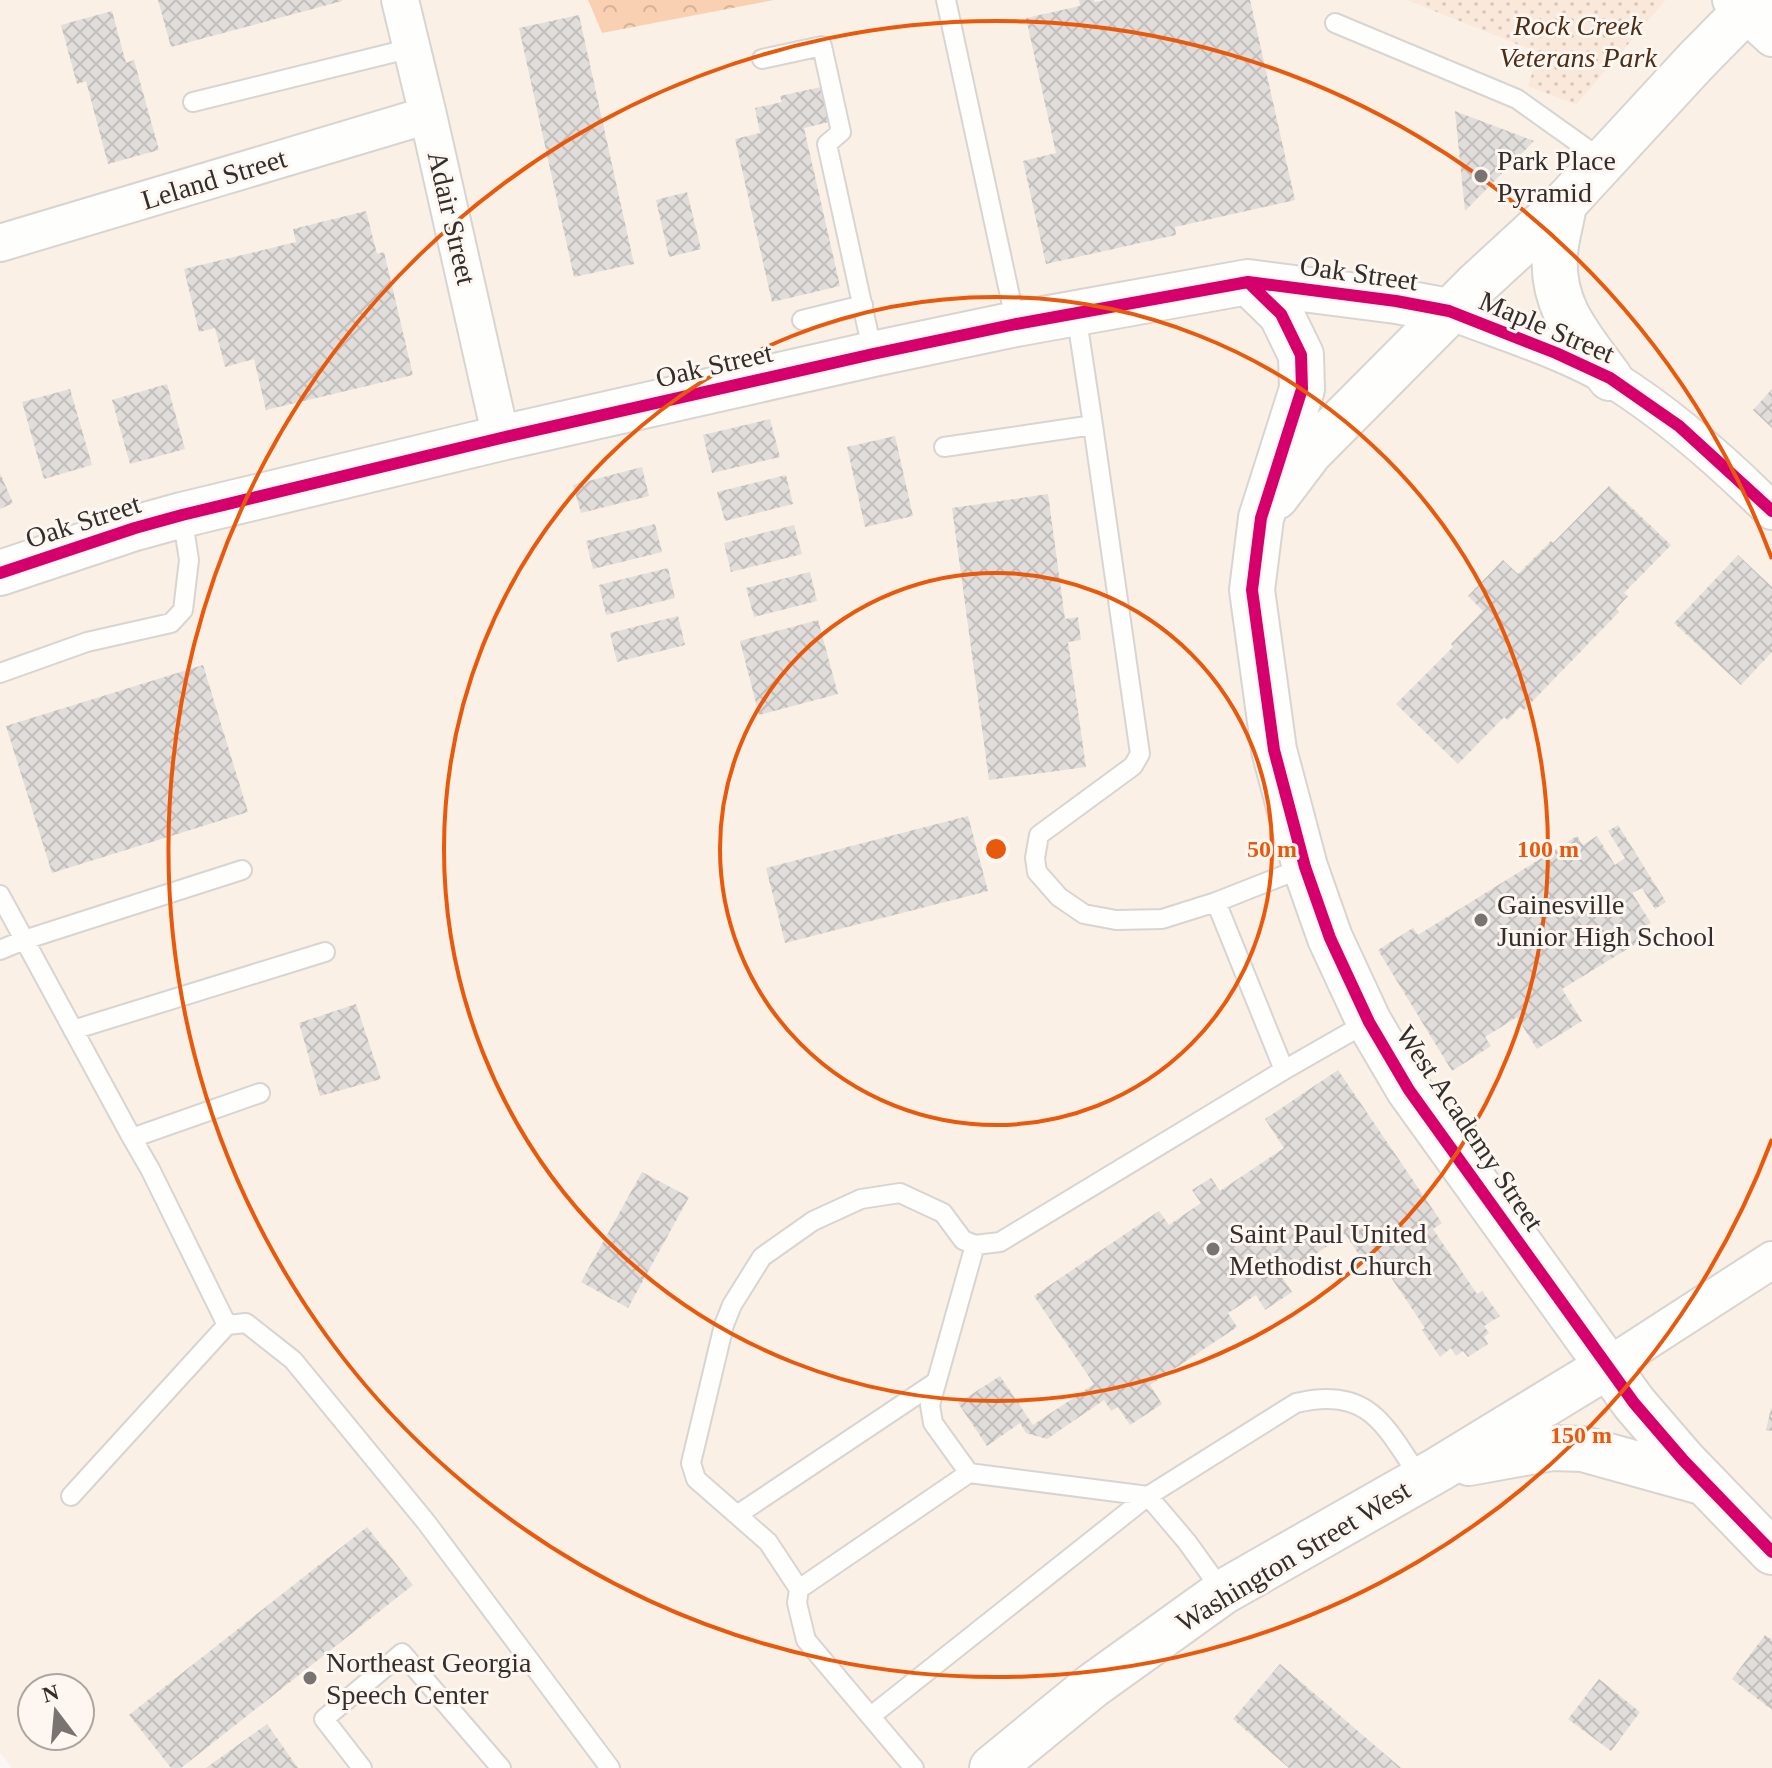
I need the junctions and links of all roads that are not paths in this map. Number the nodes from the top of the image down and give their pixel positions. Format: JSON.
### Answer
{"nodes":[{"id":1,"x":400,"y":0,"type":"edge"},
{"id":2,"x":946,"y":0,"type":"edge"},
{"id":3,"x":1751,"y":13,"type":"edge"},
{"id":4,"x":1335,"y":23,"type":"dead end"},
{"id":5,"x":412,"y":48,"type":"junction"},
{"id":6,"x":762,"y":59,"type":"dead end"},
{"id":7,"x":193,"y":102,"type":"dead end"},
{"id":8,"x":428,"y":115,"type":"junction"},
{"id":9,"x":1604,"y":161,"type":"junction"},
{"id":10,"x":1564,"y":204,"type":"junction"},
{"id":11,"x":0,"y":243,"type":"edge"},
{"id":12,"x":1248,"y":282,"type":"junction"},
{"id":13,"x":863,"y":305,"type":"junction"},
{"id":14,"x":1449,"y":311,"type":"junction"},
{"id":15,"x":1076,"y":313,"type":"junction"},
{"id":16,"x":802,"y":320,"type":"dead end"},
{"id":17,"x":1016,"y":324,"type":"junction"},
{"id":18,"x":873,"y":354,"type":"junction"},
{"id":19,"x":1610,"y":378,"type":"junction"},
{"id":20,"x":1093,"y":425,"type":"junction"},
{"id":21,"x":501,"y":438,"type":"junction"},
{"id":22,"x":944,"y":447,"type":"dead end"},
{"id":23,"x":1772,"y":511,"type":"edge"},
{"id":24,"x":182,"y":515,"type":"junction"},
{"id":25,"x":1261,"y":518,"type":"junction"},
{"id":26,"x":0,"y":573,"type":"edge"},
{"id":27,"x":0,"y":673,"type":"edge"},
{"id":28,"x":1305,"y":867,"type":"junction"},
{"id":29,"x":242,"y":870,"type":"dead end"},
{"id":30,"x":0,"y":895,"type":"edge"},
{"id":31,"x":1216,"y":902,"type":"junction"},
{"id":32,"x":24,"y":940,"type":"junction"},
{"id":33,"x":0,"y":950,"type":"edge"},
{"id":34,"x":325,"y":952,"type":"dead end"},
{"id":35,"x":1369,"y":1022,"type":"junction"},
{"id":36,"x":73,"y":1030,"type":"junction"},
{"id":37,"x":1284,"y":1070,"type":"junction"},
{"id":38,"x":260,"y":1093,"type":"dead end"},
{"id":39,"x":132,"y":1138,"type":"junction"},
{"id":40,"x":975,"y":1245,"type":"junction"},
{"id":41,"x":1772,"y":1260,"type":"edge"},
{"id":42,"x":227,"y":1325,"type":"junction"},
{"id":43,"x":1608,"y":1366,"type":"junction"},
{"id":44,"x":936,"y":1382,"type":"junction"},
{"id":45,"x":969,"y":1473,"type":"junction"},
{"id":46,"x":1430,"y":1474,"type":"junction"},
{"id":47,"x":1704,"y":1482,"type":"junction"},
{"id":48,"x":71,"y":1496,"type":"dead end"},
{"id":49,"x":1148,"y":1496,"type":"junction"},
{"id":50,"x":737,"y":1515,"type":"junction"},
{"id":51,"x":1772,"y":1552,"type":"edge"},
{"id":52,"x":799,"y":1589,"type":"junction"},
{"id":53,"x":1223,"y":1592,"type":"junction"},
{"id":54,"x":871,"y":1716,"type":"junction"},
{"id":55,"x":362,"y":1768,"type":"edge"},
{"id":56,"x":501,"y":1768,"type":"edge"},
{"id":57,"x":610,"y":1768,"type":"edge"},
{"id":58,"x":914,"y":1768,"type":"edge"},
{"id":59,"x":992,"y":1768,"type":"edge"}],
"edges":[{"from":1,"to":5,"type":"street","name":"Adair Street"},
{"from":2,"to":17,"type":"lane"},
{"from":3,"to":9,"type":"street"},
{"from":4,"to":9,"type":"lane"},
{"from":5,"to":7,"type":"lane"},
{"from":5,"to":8,"type":"street","name":"Adair Street"},
{"from":6,"to":13,"type":"lane"},
{"from":8,"to":11,"type":"street","name":"Leland Street"},
{"from":8,"to":21,"type":"street","name":"Adair Street"},
{"from":9,"to":10,"type":"street"},
{"from":10,"to":14,"type":"street"},
{"from":10,"to":19,"type":"street"},
{"from":12,"to":14,"type":"street","name":"Oak Street"},
{"from":12,"to":15,"type":"street","name":"Oak Street"},
{"from":12,"to":25,"type":"street","name":"West Academy Street"},
{"from":13,"to":16,"type":"lane"},
{"from":13,"to":18,"type":"lane"},
{"from":14,"to":19,"type":"street","name":"Maple Street"},
{"from":14,"to":25,"type":"street"},
{"from":15,"to":17,"type":"street","name":"Oak Street"},
{"from":15,"to":20,"type":"lane"},
{"from":17,"to":18,"type":"street","name":"Oak Street"},
{"from":18,"to":21,"type":"street","name":"Oak Street"},
{"from":19,"to":23,"type":"street","name":"Maple Street"},
{"from":20,"to":22,"type":"lane"},
{"from":20,"to":31,"type":"lane"},
{"from":21,"to":24,"type":"street","name":"Oak Street"},
{"from":24,"to":26,"type":"street","name":"Oak Street"},
{"from":24,"to":27,"type":"lane"},
{"from":25,"to":28,"type":"street","name":"West Academy Street"},
{"from":28,"to":31,"type":"lane"},
{"from":28,"to":35,"type":"street","name":"West Academy Street"},
{"from":29,"to":32,"type":"lane"},
{"from":30,"to":32,"type":"lane"},
{"from":31,"to":37,"type":"lane"},
{"from":32,"to":33,"type":"lane"},
{"from":32,"to":36,"type":"lane"},
{"from":34,"to":36,"type":"lane"},
{"from":35,"to":37,"type":"lane"},
{"from":35,"to":43,"type":"street","name":"West Academy Street"},
{"from":36,"to":39,"type":"lane"},
{"from":37,"to":40,"type":"lane"},
{"from":38,"to":39,"type":"lane"},
{"from":39,"to":42,"type":"lane"},
{"from":40,"to":44,"type":"lane"},
{"from":40,"to":50,"type":"lane"},
{"from":41,"to":43,"type":"street"},
{"from":42,"to":48,"type":"lane"},
{"from":42,"to":57,"type":"lane"},
{"from":43,"to":46,"type":"street","name":"Washington Street West"},
{"from":43,"to":47,"type":"street","name":"West Academy Street"},
{"from":44,"to":45,"type":"lane"},
{"from":44,"to":50,"type":"lane"},
{"from":45,"to":49,"type":"lane"},
{"from":45,"to":52,"type":"lane"},
{"from":46,"to":47,"type":"street"},
{"from":46,"to":49,"type":"lane"},
{"from":46,"to":53,"type":"street","name":"Washington Street West"},
{"from":47,"to":51,"type":"street","name":"West Academy Street"},
{"from":49,"to":53,"type":"lane"},
{"from":49,"to":54,"type":"lane"},
{"from":50,"to":52,"type":"lane"},
{"from":52,"to":54,"type":"lane"},
{"from":53,"to":59,"type":"street","name":"Washington Street West"},
{"from":54,"to":58,"type":"lane"},
{"from":55,"to":56,"type":"lane"}]}
